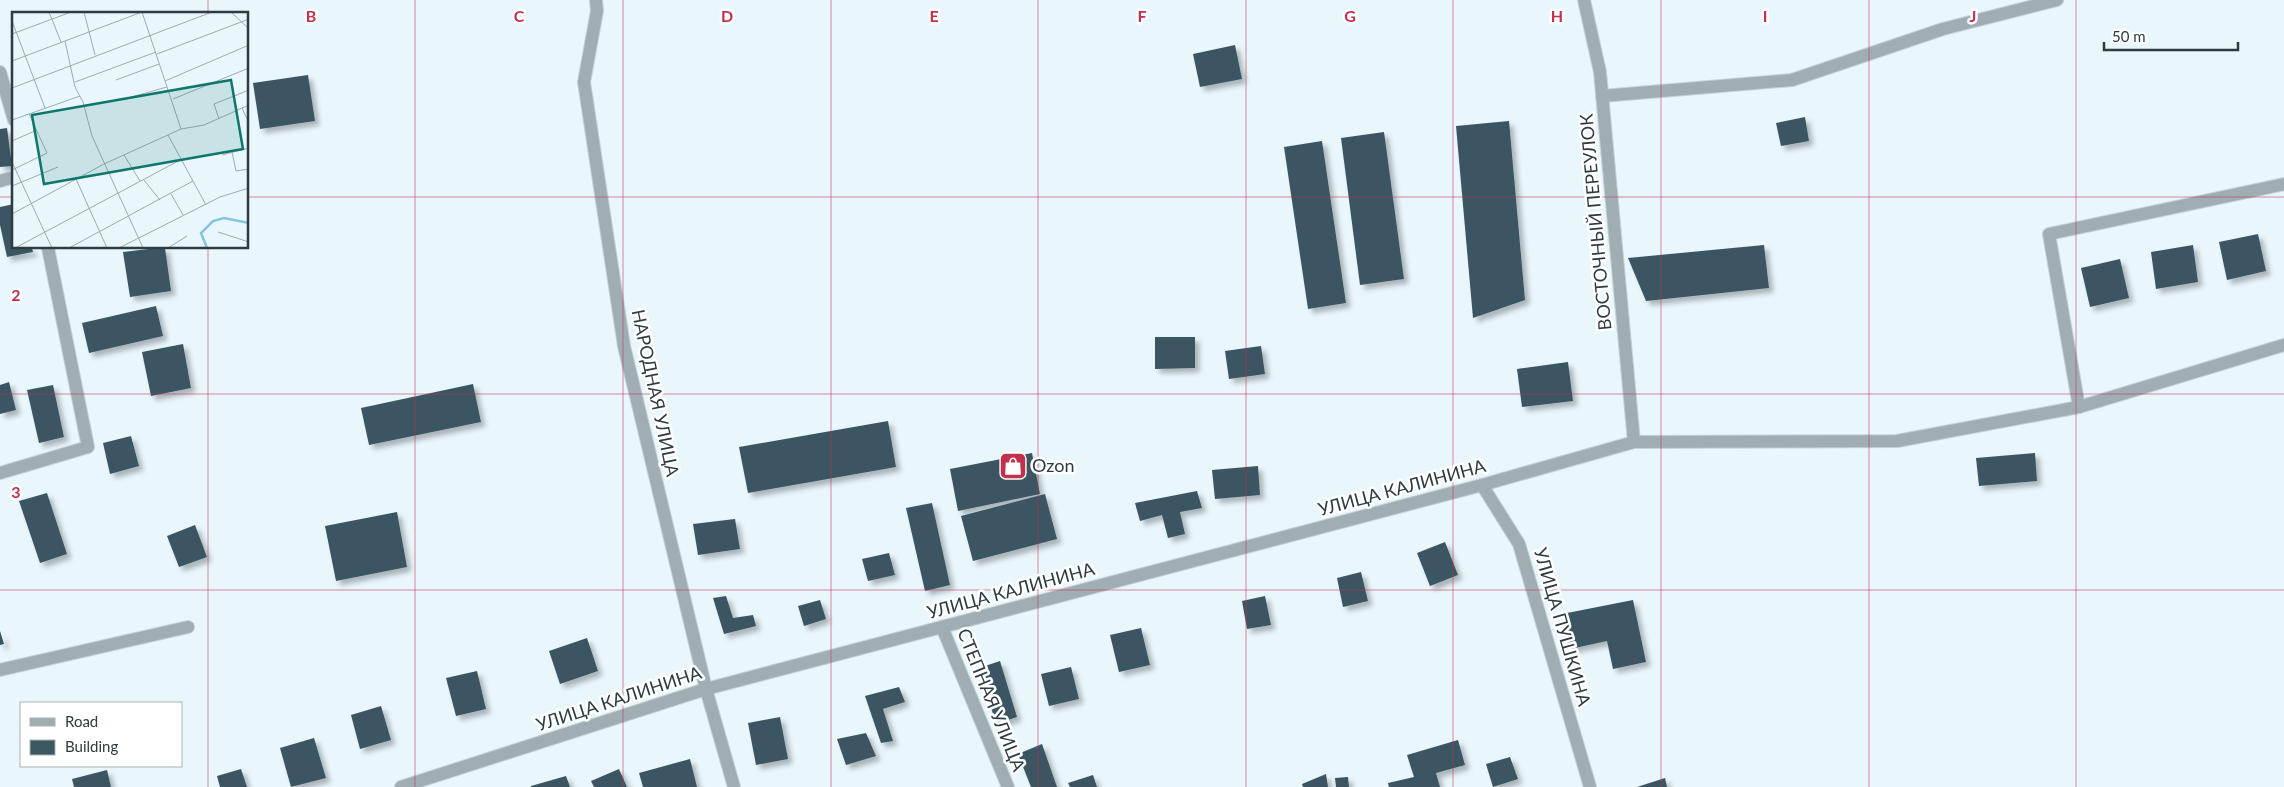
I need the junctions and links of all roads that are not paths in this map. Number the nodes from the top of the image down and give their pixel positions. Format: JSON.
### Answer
{"nodes":[{"id":1,"x":596,"y":0,"type":"edge"},
{"id":2,"x":1584,"y":0,"type":"edge"},
{"id":3,"x":2057,"y":0,"type":"edge"},
{"id":4,"x":0,"y":72,"type":"edge"},
{"id":5,"x":1602,"y":96,"type":"junction"},
{"id":6,"x":12,"y":113,"type":"edge"},
{"id":7,"x":2284,"y":184,"type":"edge"},
{"id":8,"x":48,"y":249,"type":"edge"},
{"id":9,"x":2284,"y":345,"type":"edge"},
{"id":10,"x":2079,"y":407,"type":"junction"},
{"id":11,"x":1634,"y":442,"type":"junction"},
{"id":12,"x":0,"y":474,"type":"edge"},
{"id":13,"x":1482,"y":485,"type":"junction"},
{"id":14,"x":188,"y":627,"type":"dead end"},
{"id":15,"x":942,"y":627,"type":"junction"},
{"id":16,"x":0,"y":670,"type":"edge"},
{"id":17,"x":706,"y":689,"type":"junction"},
{"id":18,"x":1586,"y":786,"type":"edge"},
{"id":19,"x":401,"y":787,"type":"edge"},
{"id":20,"x":734,"y":787,"type":"edge"},
{"id":21,"x":1008,"y":787,"type":"edge"}],
"edges":[{"from":1,"to":17,"type":"street","name":"НАРОДНАЯ УЛИЦА"},
{"from":2,"to":5,"type":"street","name":"ВОСТОЧНЫЙ ПЕРЕУЛОК"},
{"from":3,"to":5,"type":"street"},
{"from":4,"to":6,"type":"street"},
{"from":5,"to":11,"type":"street","name":"ВОСТОЧНЫЙ ПЕРЕУЛОК"},
{"from":7,"to":10,"type":"street"},
{"from":8,"to":12,"type":"street"},
{"from":9,"to":10,"type":"street","name":"УЛИЦА КАЛИНИНА"},
{"from":10,"to":11,"type":"street","name":"УЛИЦА КАЛИНИНА"},
{"from":11,"to":13,"type":"street","name":"УЛИЦА КАЛИНИНА"},
{"from":13,"to":15,"type":"street","name":"УЛИЦА КАЛИНИНА"},
{"from":13,"to":18,"type":"street","name":"УЛИЦА ПУШКИНА"},
{"from":14,"to":16,"type":"street"},
{"from":15,"to":17,"type":"street","name":"УЛИЦА КАЛИНИНА"},
{"from":15,"to":21,"type":"street","name":"СТЕПНАЯ УЛИЦА"},
{"from":17,"to":19,"type":"street","name":"УЛИЦА КАЛИНИНА"},
{"from":17,"to":20,"type":"street","name":"НАРОДНАЯ УЛИЦА"}]}
